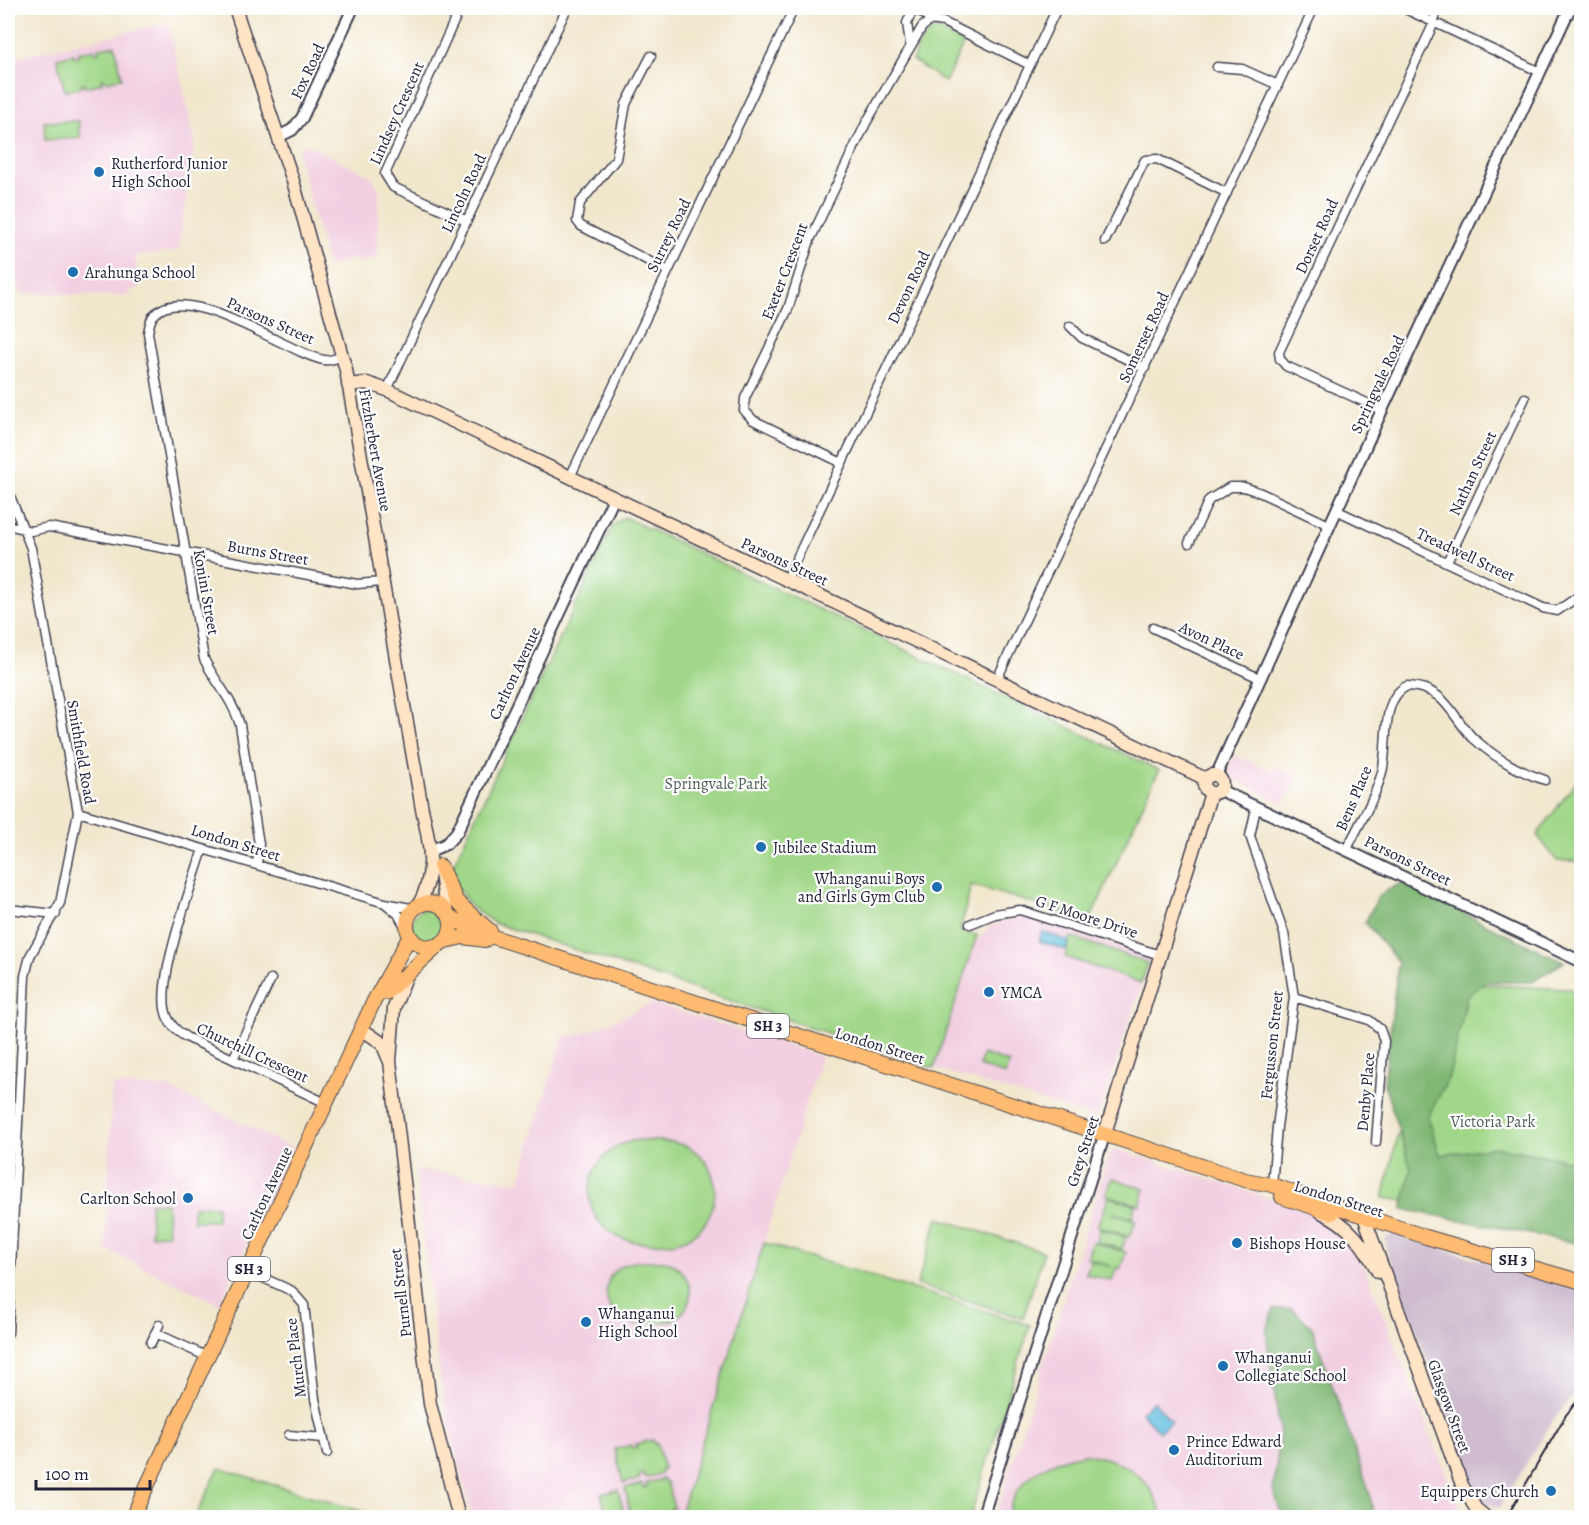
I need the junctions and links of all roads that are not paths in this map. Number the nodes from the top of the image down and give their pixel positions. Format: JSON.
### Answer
{"nodes":[{"id":1,"x":236,"y":8,"type":"edge"},
{"id":2,"x":353,"y":8,"type":"edge"},
{"id":3,"x":460,"y":8,"type":"edge"},
{"id":4,"x":567,"y":8,"type":"edge"},
{"id":5,"x":794,"y":8,"type":"edge"},
{"id":6,"x":1057,"y":8,"type":"edge"},
{"id":7,"x":1314,"y":8,"type":"edge"},
{"id":8,"x":1403,"y":8,"type":"edge"},
{"id":9,"x":1438,"y":8,"type":"edge"},
{"id":10,"x":1570,"y":8,"type":"edge"},
{"id":11,"x":931,"y":20,"type":"junction"},
{"id":12,"x":1433,"y":22,"type":"junction"},
{"id":13,"x":910,"y":44,"type":"junction"},
{"id":14,"x":651,"y":56,"type":"dead end"},
{"id":15,"x":1030,"y":65,"type":"junction"},
{"id":16,"x":1217,"y":67,"type":"dead end"},
{"id":17,"x":1538,"y":71,"type":"junction"},
{"id":18,"x":1278,"y":85,"type":"junction"},
{"id":19,"x":278,"y":137,"type":"junction"},
{"id":20,"x":1227,"y":193,"type":"junction"},
{"id":21,"x":467,"y":221,"type":"junction"},
{"id":22,"x":1105,"y":241,"type":"dead end"},
{"id":23,"x":668,"y":271,"type":"junction"},
{"id":24,"x":153,"y":316,"type":"joint"},
{"id":25,"x":1070,"y":326,"type":"dead end"},
{"id":26,"x":342,"y":357,"type":"junction"},
{"id":27,"x":1145,"y":368,"type":"junction"},
{"id":28,"x":348,"y":385,"type":"junction"},
{"id":29,"x":387,"y":390,"type":"junction"},
{"id":30,"x":1525,"y":398,"type":"dead end"},
{"id":31,"x":1382,"y":410,"type":"junction"},
{"id":32,"x":842,"y":463,"type":"junction"},
{"id":33,"x":570,"y":477,"type":"junction"},
{"id":34,"x":8,"y":491,"type":"edge"},
{"id":35,"x":615,"y":498,"type":"junction"},
{"id":36,"x":1336,"y":510,"type":"junction"},
{"id":37,"x":8,"y":525,"type":"edge"},
{"id":38,"x":1329,"y":525,"type":"junction"},
{"id":39,"x":24,"y":529,"type":"junction"},
{"id":40,"x":1189,"y":543,"type":"dead end"},
{"id":41,"x":186,"y":553,"type":"junction"},
{"id":42,"x":1447,"y":562,"type":"junction"},
{"id":43,"x":787,"y":579,"type":"junction"},
{"id":44,"x":383,"y":582,"type":"junction"},
{"id":45,"x":1581,"y":594,"type":"edge"},
{"id":46,"x":1153,"y":628,"type":"dead end"},
{"id":47,"x":1259,"y":678,"type":"junction"},
{"id":48,"x":997,"y":679,"type":"junction"},
{"id":49,"x":1211,"y":777,"type":"junction"},
{"id":50,"x":1545,"y":780,"type":"dead end"},
{"id":51,"x":1216,"y":792,"type":"junction"},
{"id":52,"x":1256,"y":808,"type":"junction"},
{"id":53,"x":78,"y":812,"type":"junction"},
{"id":54,"x":203,"y":849,"type":"junction"},
{"id":55,"x":1347,"y":849,"type":"junction"},
{"id":56,"x":432,"y":850,"type":"junction"},
{"id":57,"x":257,"y":865,"type":"junction"},
{"id":58,"x":440,"y":866,"type":"junction"},
{"id":59,"x":385,"y":903,"type":"junction"},
{"id":60,"x":416,"y":908,"type":"junction"},
{"id":61,"x":8,"y":909,"type":"edge"},
{"id":62,"x":448,"y":913,"type":"junction"},
{"id":63,"x":56,"y":914,"type":"junction"},
{"id":64,"x":970,"y":924,"type":"dead end"},
{"id":65,"x":408,"y":933,"type":"junction"},
{"id":66,"x":505,"y":940,"type":"junction"},
{"id":67,"x":441,"y":943,"type":"junction"},
{"id":68,"x":1160,"y":955,"type":"junction"},
{"id":69,"x":1581,"y":962,"type":"edge"},
{"id":70,"x":409,"y":970,"type":"junction"},
{"id":71,"x":271,"y":979,"type":"dead end"},
{"id":72,"x":1294,"y":997,"type":"junction"},
{"id":73,"x":370,"y":1014,"type":"junction"},
{"id":74,"x":363,"y":1030,"type":"junction"},
{"id":75,"x":233,"y":1059,"type":"junction"},
{"id":76,"x":390,"y":1061,"type":"junction"},
{"id":77,"x":327,"y":1104,"type":"junction"},
{"id":78,"x":8,"y":1122,"type":"edge"},
{"id":79,"x":17,"y":1122,"type":"junction"},
{"id":80,"x":1105,"y":1133,"type":"junction"},
{"id":81,"x":1376,"y":1142,"type":"dead end"},
{"id":82,"x":1245,"y":1180,"type":"junction"},
{"id":83,"x":1272,"y":1185,"type":"junction"},
{"id":84,"x":1308,"y":1206,"type":"junction"},
{"id":85,"x":1365,"y":1219,"type":"junction"},
{"id":86,"x":1386,"y":1229,"type":"junction"},
{"id":87,"x":1426,"y":1237,"type":"junction"},
{"id":88,"x":1375,"y":1245,"type":"junction"},
{"id":89,"x":248,"y":1271,"type":"junction"},
{"id":90,"x":1581,"y":1282,"type":"edge"},
{"id":91,"x":1392,"y":1299,"type":"junction"},
{"id":92,"x":8,"y":1333,"type":"edge"},
{"id":93,"x":151,"y":1343,"type":"dead end"},
{"id":94,"x":208,"y":1357,"type":"junction"},
{"id":95,"x":289,"y":1435,"type":"dead end"},
{"id":96,"x":323,"y":1438,"type":"junction"},
{"id":97,"x":327,"y":1453,"type":"dead end"},
{"id":98,"x":132,"y":1518,"type":"edge"},
{"id":99,"x":459,"y":1518,"type":"edge"},
{"id":100,"x":982,"y":1518,"type":"edge"},
{"id":101,"x":1487,"y":1518,"type":"edge"}],
"edges":[{"from":1,"to":19,"type":"main road","name":"Fitzherbert Avenue"},
{"from":2,"to":19,"type":"street","name":"Fox Road"},
{"from":3,"to":21,"type":"street","name":"Lindsey Crescent"},
{"from":4,"to":21,"type":"street","name":"Lincoln Road"},
{"from":5,"to":23,"type":"street","name":"Surrey Road"},
{"from":6,"to":15,"type":"street","name":"Devon Road"},
{"from":7,"to":18,"type":"street","name":"Somerset Road"},
{"from":8,"to":12,"type":"street"},
{"from":9,"to":12,"type":"street"},
{"from":10,"to":17,"type":"street","name":"Springvale Road"},
{"from":11,"to":13,"type":"street","name":"Exeter Crescent"},
{"from":11,"to":13,"type":"street","name":"Exeter Crescent"},
{"from":11,"to":15,"type":"street","name":"Exeter Crescent"},
{"from":12,"to":17,"type":"street"},
{"from":12,"to":31,"type":"street","name":"Dorset Road"},
{"from":13,"to":32,"type":"street","name":"Exeter Crescent"},
{"from":14,"to":23,"type":"street"},
{"from":15,"to":32,"type":"street","name":"Devon Road"},
{"from":16,"to":18,"type":"street"},
{"from":17,"to":31,"type":"street","name":"Springvale Road"},
{"from":18,"to":20,"type":"street","name":"Somerset Road"},
{"from":19,"to":26,"type":"main road","name":"Fitzherbert Avenue"},
{"from":20,"to":22,"type":"street"},
{"from":20,"to":27,"type":"street","name":"Somerset Road"},
{"from":21,"to":29,"type":"street","name":"Lincoln Road"},
{"from":23,"to":33,"type":"street","name":"Surrey Road"},
{"from":24,"to":26,"type":"street","name":"Parsons Street"},
{"from":24,"to":41,"type":"street","name":"Konini Street"},
{"from":25,"to":27,"type":"street"},
{"from":26,"to":28,"type":"main road","name":"Fitzherbert Avenue"},
{"from":27,"to":48,"type":"street","name":"Somerset Road"},
{"from":28,"to":29,"type":"main road","name":"Parsons Street"},
{"from":28,"to":44,"type":"main road","name":"Fitzherbert Avenue"},
{"from":29,"to":33,"type":"main road","name":"Parsons Street"},
{"from":30,"to":42,"type":"street","name":"Nathan Street"},
{"from":31,"to":36,"type":"street","name":"Springvale Road"},
{"from":32,"to":43,"type":"street","name":"Devon Road"},
{"from":33,"to":35,"type":"main road","name":"Parsons Street"},
{"from":34,"to":39,"type":"street","name":"Smithfield Road"},
{"from":35,"to":43,"type":"main road","name":"Parsons Street"},
{"from":35,"to":56,"type":"street","name":"Carlton Avenue"},
{"from":36,"to":38,"type":"street","name":"Springvale Road"},
{"from":36,"to":42,"type":"street","name":"Treadwell Street"},
{"from":37,"to":39,"type":"street","name":"Burns Street"},
{"from":38,"to":40,"type":"street"},
{"from":38,"to":47,"type":"street","name":"Springvale Road"},
{"from":39,"to":41,"type":"street","name":"Burns Street"},
{"from":39,"to":53,"type":"street","name":"Smithfield Road"},
{"from":41,"to":44,"type":"street","name":"Burns Street"},
{"from":41,"to":57,"type":"street","name":"Konini Street"},
{"from":42,"to":45,"type":"street","name":"Treadwell Street"},
{"from":43,"to":48,"type":"main road","name":"Parsons Street"},
{"from":44,"to":56,"type":"main road","name":"Fitzherbert Avenue"},
{"from":46,"to":47,"type":"street","name":"Avon Place"},
{"from":47,"to":49,"type":"street","name":"Springvale Road"},
{"from":48,"to":49,"type":"main road","name":"Parsons Street"},
{"from":49,"to":51,"type":"main road"},
{"from":50,"to":55,"type":"street","name":"Bens Place"},
{"from":51,"to":52,"type":"street","name":"Parsons Street"},
{"from":51,"to":68,"type":"main road","name":"Grey Street"},
{"from":52,"to":55,"type":"street","name":"Parsons Street"},
{"from":52,"to":72,"type":"street","name":"Fergusson Street"},
{"from":53,"to":54,"type":"street","name":"London Street"},
{"from":53,"to":63,"type":"street","name":"Smithfield Road"},
{"from":54,"to":57,"type":"street","name":"London Street"},
{"from":54,"to":75,"type":"street","name":"Churchill Crescent"},
{"from":55,"to":69,"type":"street","name":"Parsons Street"},
{"from":56,"to":58,"type":"main road"},
{"from":56,"to":60,"type":"main road","name":"Fitzherbert Avenue"},
{"from":57,"to":59,"type":"street","name":"London Street"},
{"from":58,"to":62,"type":"main road"},
{"from":58,"to":66,"type":"highway"},
{"from":59,"to":60,"type":"street","name":"London Street"},
{"from":59,"to":65,"type":"street"},
{"from":60,"to":62,"type":"highway","number":"SH 3"},
{"from":60,"to":65,"type":"highway","number":"SH 3"},
{"from":61,"to":63,"type":"street"},
{"from":62,"to":66,"type":"highway","name":"London Street","number":"SH 3"},
{"from":62,"to":67,"type":"highway"},
{"from":63,"to":79,"type":"street","name":"Smithfield Road"},
{"from":64,"to":68,"type":"street","name":"G F Moore Drive"},
{"from":65,"to":67,"type":"highway","number":"SH 3"},
{"from":65,"to":73,"type":"highway","name":"Carlton Avenue","number":"SH 3"},
{"from":66,"to":67,"type":"highway","name":"London Street","number":"SH 3"},
{"from":66,"to":80,"type":"highway","name":"London Street","number":"SH 3"},
{"from":67,"to":70,"type":"highway","name":"Carlton Avenue","number":"SH 3"},
{"from":68,"to":80,"type":"main road","name":"Grey Street"},
{"from":70,"to":73,"type":"highway","name":"Carlton Avenue","number":"SH 3"},
{"from":70,"to":76,"type":"main road","name":"Purnell Street"},
{"from":71,"to":75,"type":"street"},
{"from":72,"to":81,"type":"street","name":"Denby Place"},
{"from":72,"to":83,"type":"street","name":"Fergusson Street"},
{"from":73,"to":74,"type":"highway","name":"Carlton Avenue","number":"SH 3"},
{"from":74,"to":76,"type":"main road","name":"Purnell Street"},
{"from":74,"to":77,"type":"highway","name":"Carlton Avenue","number":"SH 3"},
{"from":75,"to":77,"type":"street","name":"Churchill Crescent"},
{"from":76,"to":99,"type":"main road","name":"Purnell Street"},
{"from":77,"to":89,"type":"highway","name":"Carlton Avenue","number":"SH 3"},
{"from":78,"to":79,"type":"street"},
{"from":79,"to":92,"type":"street","name":"Smithfield Road"},
{"from":80,"to":82,"type":"highway","name":"London Street","number":"SH 3"},
{"from":80,"to":100,"type":"street","name":"Grey Street"},
{"from":82,"to":83,"type":"highway","name":"London Street","number":"SH 3"},
{"from":82,"to":84,"type":"highway","name":"London Street","number":"SH 3"},
{"from":83,"to":85,"type":"highway","name":"London Street","number":"SH 3"},
{"from":84,"to":85,"type":"highway","name":"London Street","number":"SH 3"},
{"from":84,"to":91,"type":"main road","name":"Glasgow Street"},
{"from":85,"to":86,"type":"highway","name":"London Street","number":"SH 3"},
{"from":85,"to":87,"type":"highway","name":"London Street","number":"SH 3"},
{"from":85,"to":88,"type":"main road","name":"Glasgow Street"},
{"from":86,"to":87,"type":"highway","name":"London Street","number":"SH 3"},
{"from":86,"to":88,"type":"main road"},
{"from":87,"to":90,"type":"highway","name":"London Street","number":"SH 3"},
{"from":88,"to":91,"type":"main road","name":"Glasgow Street"},
{"from":89,"to":94,"type":"highway","name":"Carlton Avenue","number":"SH 3"},
{"from":89,"to":96,"type":"street","name":"Murch Place"},
{"from":91,"to":101,"type":"main road","name":"Glasgow Street"},
{"from":93,"to":94,"type":"street"},
{"from":94,"to":98,"type":"highway","name":"Carlton Avenue","number":"SH 3"},
{"from":95,"to":96,"type":"street"},
{"from":96,"to":97,"type":"street","name":"Murch Place"}]}
